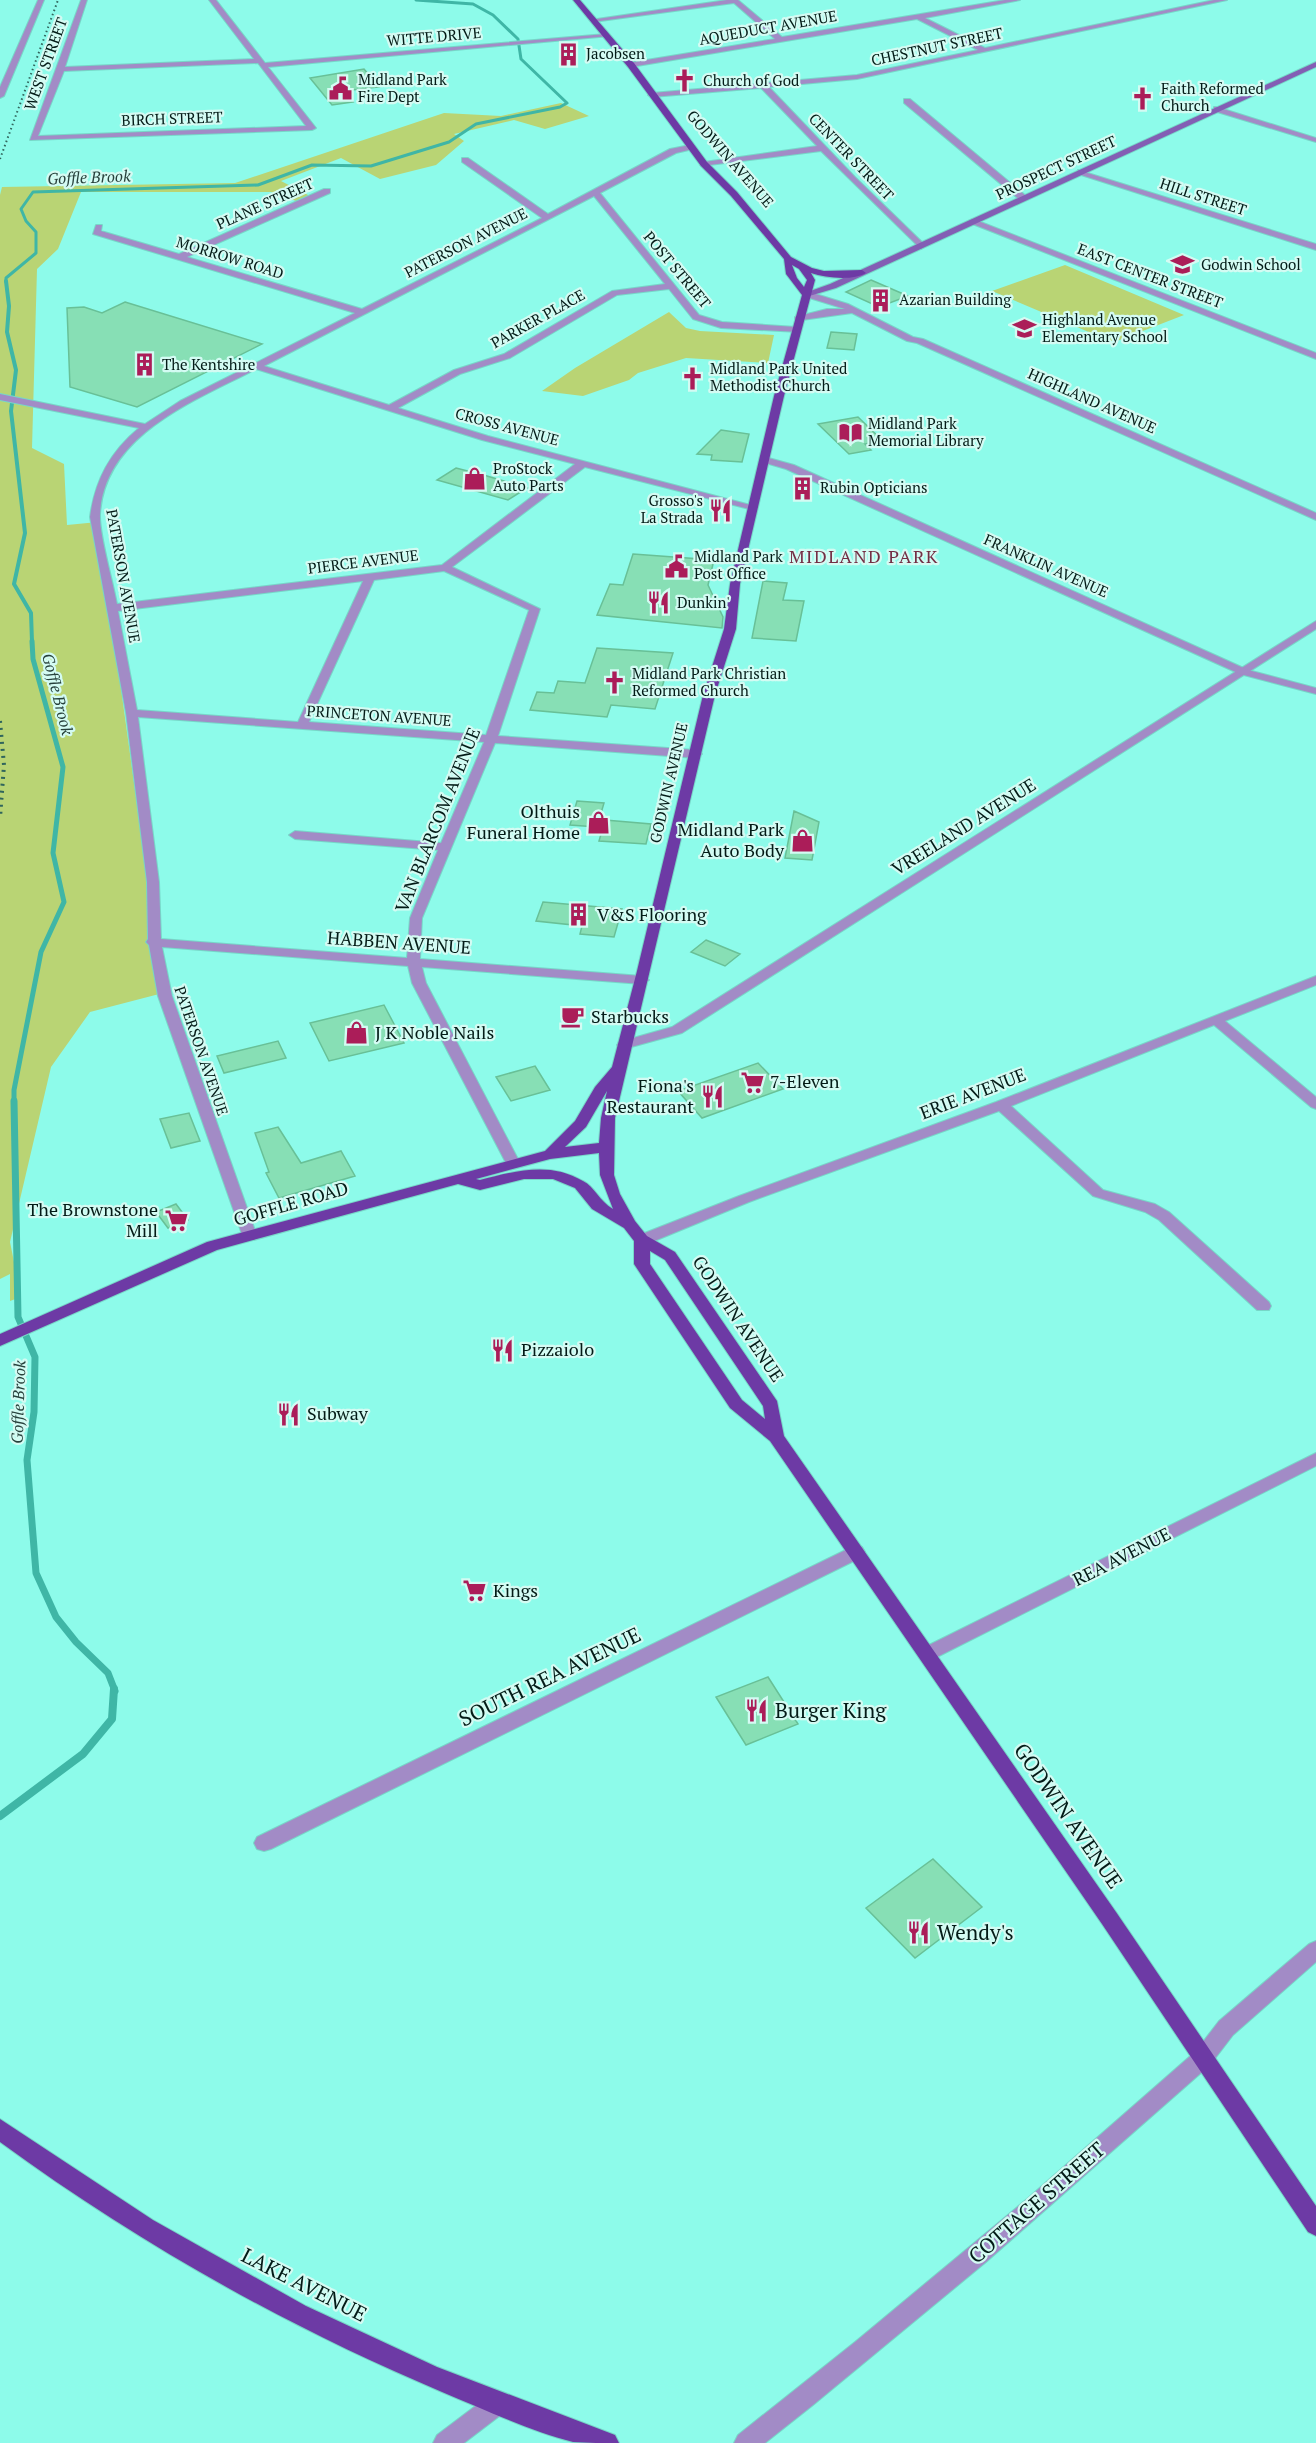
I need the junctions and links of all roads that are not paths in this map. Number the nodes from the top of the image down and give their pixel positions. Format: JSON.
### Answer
{"nodes":[{"id":1,"x":41,"y":0,"type":"edge"},
{"id":2,"x":84,"y":0,"type":"edge"},
{"id":3,"x":212,"y":0,"type":"edge"},
{"id":4,"x":576,"y":0,"type":"edge"},
{"id":5,"x":1011,"y":0,"type":"edge"},
{"id":6,"x":1017,"y":0,"type":"edge"},
{"id":7,"x":1224,"y":0,"type":"edge"},
{"id":8,"x":919,"y":16,"type":"junction"},
{"id":9,"x":593,"y":20,"type":"junction"},
{"id":10,"x":606,"y":36,"type":"junction"},
{"id":11,"x":780,"y":39,"type":"junction"},
{"id":12,"x":986,"y":51,"type":"junction"},
{"id":13,"x":261,"y":63,"type":"junction"},
{"id":14,"x":1316,"y":64,"type":"edge"},
{"id":15,"x":631,"y":65,"type":"junction"},
{"id":16,"x":61,"y":69,"type":"junction"},
{"id":17,"x":764,"y":86,"type":"junction"},
{"id":18,"x":652,"y":95,"type":"junction"},
{"id":19,"x":0,"y":96,"type":"edge"},
{"id":20,"x":907,"y":101,"type":"dead end"},
{"id":21,"x":1218,"y":109,"type":"junction"},
{"id":22,"x":33,"y":138,"type":"joint"},
{"id":23,"x":1316,"y":140,"type":"edge"},
{"id":24,"x":690,"y":147,"type":"junction"},
{"id":25,"x":822,"y":148,"type":"junction"},
{"id":26,"x":465,"y":160,"type":"dead end"},
{"id":27,"x":704,"y":164,"type":"junction"},
{"id":28,"x":1081,"y":172,"type":"junction"},
{"id":29,"x":327,"y":191,"type":"dead end"},
{"id":30,"x":595,"y":192,"type":"junction"},
{"id":31,"x":1023,"y":198,"type":"junction"},
{"id":32,"x":548,"y":218,"type":"junction"},
{"id":33,"x":973,"y":221,"type":"junction"},
{"id":34,"x":99,"y":227,"type":"dead end"},
{"id":35,"x":921,"y":246,"type":"junction"},
{"id":36,"x":1316,"y":247,"type":"edge"},
{"id":37,"x":180,"y":257,"type":"junction"},
{"id":38,"x":788,"y":259,"type":"junction"},
{"id":39,"x":802,"y":267,"type":"junction"},
{"id":40,"x":862,"y":273,"type":"junction"},
{"id":41,"x":672,"y":286,"type":"junction"},
{"id":42,"x":806,"y":294,"type":"junction"},
{"id":43,"x":362,"y":312,"type":"junction"},
{"id":44,"x":855,"y":313,"type":"junction"},
{"id":45,"x":797,"y":325,"type":"junction"},
{"id":46,"x":1316,"y":356,"type":"edge"},
{"id":47,"x":255,"y":366,"type":"junction"},
{"id":48,"x":0,"y":397,"type":"edge"},
{"id":49,"x":390,"y":408,"type":"junction"},
{"id":50,"x":146,"y":427,"type":"junction"},
{"id":51,"x":765,"y":460,"type":"junction"},
{"id":52,"x":583,"y":463,"type":"junction"},
{"id":53,"x":753,"y":507,"type":"junction"},
{"id":54,"x":1316,"y":517,"type":"edge"},
{"id":55,"x":445,"y":568,"type":"junction"},
{"id":56,"x":370,"y":577,"type":"junction"},
{"id":57,"x":112,"y":608,"type":"junction"},
{"id":58,"x":1316,"y":624,"type":"edge"},
{"id":59,"x":1244,"y":672,"type":"junction"},
{"id":60,"x":1316,"y":691,"type":"edge"},
{"id":61,"x":132,"y":713,"type":"junction"},
{"id":62,"x":302,"y":726,"type":"junction"},
{"id":63,"x":491,"y":740,"type":"junction"},
{"id":64,"x":696,"y":754,"type":"junction"},
{"id":65,"x":295,"y":835,"type":"dead end"},
{"id":66,"x":445,"y":847,"type":"junction"},
{"id":67,"x":153,"y":942,"type":"junction"},
{"id":68,"x":412,"y":962,"type":"junction"},
{"id":69,"x":642,"y":980,"type":"junction"},
{"id":70,"x":1316,"y":980,"type":"edge"},
{"id":71,"x":1215,"y":1019,"type":"junction"},
{"id":72,"x":624,"y":1045,"type":"junction"},
{"id":73,"x":619,"y":1066,"type":"junction"},
{"id":74,"x":1316,"y":1104,"type":"edge"},
{"id":75,"x":1001,"y":1105,"type":"junction"},
{"id":76,"x":606,"y":1147,"type":"junction"},
{"id":77,"x":550,"y":1154,"type":"junction"},
{"id":78,"x":513,"y":1163,"type":"junction"},
{"id":79,"x":454,"y":1178,"type":"junction"},
{"id":80,"x":629,"y":1224,"type":"junction"},
{"id":81,"x":249,"y":1236,"type":"junction"},
{"id":82,"x":642,"y":1240,"type":"junction"},
{"id":83,"x":1263,"y":1306,"type":"dead end"},
{"id":84,"x":0,"y":1340,"type":"edge"},
{"id":85,"x":776,"y":1437,"type":"junction"},
{"id":86,"x":1316,"y":1460,"type":"edge"},
{"id":87,"x":856,"y":1552,"type":"junction"},
{"id":88,"x":927,"y":1654,"type":"junction"},
{"id":89,"x":264,"y":1843,"type":"dead end"},
{"id":90,"x":1316,"y":1950,"type":"edge"},
{"id":91,"x":1203,"y":2058,"type":"junction"},
{"id":92,"x":0,"y":2129,"type":"edge"},
{"id":93,"x":1316,"y":2225,"type":"edge"},
{"id":94,"x":498,"y":2403,"type":"junction"},
{"id":95,"x":445,"y":2443,"type":"edge"},
{"id":96,"x":607,"y":2443,"type":"edge"},
{"id":97,"x":746,"y":2443,"type":"edge"}],
"edges":[{"from":1,"to":19,"type":"street"},
{"from":2,"to":16,"type":"street","name":"WEST STREET"},
{"from":3,"to":13,"type":"street"},
{"from":4,"to":9,"type":"main road","name":"GODWIN AVENUE"},
{"from":5,"to":6,"type":"street","name":"AQUEDUCT AVENUE"},
{"from":5,"to":8,"type":"street","name":"AQUEDUCT AVENUE"},
{"from":7,"to":12,"type":"street","name":"CHESTNUT STREET"},
{"from":8,"to":11,"type":"street","name":"AQUEDUCT AVENUE"},
{"from":8,"to":12,"type":"street"},
{"from":9,"to":10,"type":"main road","name":"GODWIN AVENUE"},
{"from":9,"to":11,"type":"street"},
{"from":10,"to":13,"type":"street","name":"WITTE DRIVE"},
{"from":10,"to":15,"type":"main road","name":"GODWIN AVENUE"},
{"from":11,"to":15,"type":"street","name":"AQUEDUCT AVENUE"},
{"from":12,"to":17,"type":"street","name":"CHESTNUT STREET"},
{"from":13,"to":16,"type":"street","name":"WITTE DRIVE"},
{"from":13,"to":22,"type":"street","name":"BIRCH STREET"},
{"from":14,"to":21,"type":"main road","name":"PROSPECT STREET"},
{"from":15,"to":18,"type":"main road","name":"GODWIN AVENUE"},
{"from":16,"to":22,"type":"street","name":"WEST STREET"},
{"from":17,"to":18,"type":"street","name":"CHESTNUT STREET"},
{"from":17,"to":25,"type":"street","name":"CENTER STREET"},
{"from":18,"to":24,"type":"main road","name":"GODWIN AVENUE"},
{"from":20,"to":31,"type":"street"},
{"from":21,"to":23,"type":"street"},
{"from":21,"to":28,"type":"main road","name":"PROSPECT STREET"},
{"from":24,"to":27,"type":"main road","name":"GODWIN AVENUE"},
{"from":24,"to":30,"type":"street","name":"PATERSON AVENUE"},
{"from":25,"to":27,"type":"street"},
{"from":25,"to":35,"type":"street","name":"CENTER STREET"},
{"from":26,"to":32,"type":"street"},
{"from":27,"to":38,"type":"main road","name":"GODWIN AVENUE"},
{"from":28,"to":31,"type":"main road","name":"PROSPECT STREET"},
{"from":28,"to":36,"type":"street","name":"HILL STREET"},
{"from":29,"to":37,"type":"street","name":"PLANE STREET"},
{"from":30,"to":32,"type":"street","name":"PATERSON AVENUE"},
{"from":30,"to":41,"type":"street","name":"POST STREET"},
{"from":31,"to":33,"type":"main road","name":"PROSPECT STREET"},
{"from":32,"to":43,"type":"street","name":"PATERSON AVENUE"},
{"from":33,"to":35,"type":"main road","name":"PROSPECT STREET"},
{"from":33,"to":46,"type":"street","name":"EAST CENTER STREET"},
{"from":34,"to":37,"type":"street","name":"MORROW ROAD"},
{"from":35,"to":40,"type":"main road","name":"PROSPECT STREET"},
{"from":37,"to":43,"type":"street","name":"MORROW ROAD"},
{"from":38,"to":39,"type":"main road","name":"GODWIN AVENUE"},
{"from":38,"to":42,"type":"main road","name":"GODWIN AVENUE"},
{"from":39,"to":40,"type":"main road"},
{"from":39,"to":42,"type":"main road","name":"GODWIN AVENUE"},
{"from":40,"to":42,"type":"main road","name":"PROSPECT STREET"},
{"from":41,"to":45,"type":"street","name":"POST STREET"},
{"from":41,"to":49,"type":"street","name":"PARKER PLACE"},
{"from":42,"to":44,"type":"street","name":"HIGHLAND AVENUE"},
{"from":42,"to":45,"type":"main road","name":"GODWIN AVENUE"},
{"from":43,"to":47,"type":"street","name":"PATERSON AVENUE"},
{"from":44,"to":45,"type":"street","name":"HIGHLAND AVENUE"},
{"from":44,"to":54,"type":"street","name":"HIGHLAND AVENUE"},
{"from":45,"to":51,"type":"main road","name":"GODWIN AVENUE"},
{"from":47,"to":49,"type":"street","name":"CROSS AVENUE"},
{"from":47,"to":50,"type":"street","name":"PATERSON AVENUE"},
{"from":48,"to":50,"type":"street"},
{"from":49,"to":52,"type":"street","name":"CROSS AVENUE"},
{"from":50,"to":57,"type":"street","name":"PATERSON AVENUE"},
{"from":51,"to":53,"type":"main road","name":"GODWIN AVENUE"},
{"from":51,"to":59,"type":"street","name":"FRANKLIN AVENUE"},
{"from":52,"to":53,"type":"street","name":"CROSS AVENUE"},
{"from":52,"to":55,"type":"street","name":"PIERCE AVENUE"},
{"from":53,"to":64,"type":"main road","name":"GODWIN AVENUE"},
{"from":55,"to":56,"type":"street","name":"PIERCE AVENUE"},
{"from":55,"to":63,"type":"street","name":"VAN BLARCOM AVENUE"},
{"from":56,"to":57,"type":"street","name":"PIERCE AVENUE"},
{"from":56,"to":62,"type":"street"},
{"from":57,"to":61,"type":"street","name":"PATERSON AVENUE"},
{"from":58,"to":59,"type":"street","name":"VREELAND AVENUE"},
{"from":59,"to":60,"type":"street","name":"FRANKLIN AVENUE"},
{"from":59,"to":72,"type":"street","name":"VREELAND AVENUE"},
{"from":61,"to":62,"type":"street","name":"PRINCETON AVENUE"},
{"from":61,"to":67,"type":"street","name":"PATERSON AVENUE"},
{"from":62,"to":63,"type":"street","name":"PRINCETON AVENUE"},
{"from":63,"to":64,"type":"street","name":"PRINCETON AVENUE"},
{"from":63,"to":66,"type":"street","name":"VAN BLARCOM AVENUE"},
{"from":64,"to":69,"type":"main road","name":"GODWIN AVENUE"},
{"from":65,"to":66,"type":"street"},
{"from":66,"to":68,"type":"street","name":"VAN BLARCOM AVENUE"},
{"from":67,"to":68,"type":"street","name":"HABBEN AVENUE"},
{"from":67,"to":81,"type":"street","name":"PATERSON AVENUE"},
{"from":68,"to":69,"type":"street","name":"HABBEN AVENUE"},
{"from":68,"to":78,"type":"street","name":"VAN BLARCOM AVENUE"},
{"from":69,"to":72,"type":"main road","name":"GODWIN AVENUE"},
{"from":70,"to":71,"type":"street","name":"ERIE AVENUE"},
{"from":71,"to":74,"type":"street"},
{"from":71,"to":75,"type":"street","name":"ERIE AVENUE"},
{"from":72,"to":73,"type":"main road","name":"GODWIN AVENUE"},
{"from":73,"to":76,"type":"main road","name":"GODWIN AVENUE"},
{"from":73,"to":77,"type":"main road"},
{"from":75,"to":82,"type":"street","name":"ERIE AVENUE"},
{"from":75,"to":83,"type":"street"},
{"from":76,"to":77,"type":"main road","name":"GOFFLE ROAD"},
{"from":76,"to":80,"type":"main road","name":"GODWIN AVENUE"},
{"from":77,"to":78,"type":"main road","name":"GOFFLE ROAD"},
{"from":78,"to":79,"type":"main road","name":"GOFFLE ROAD"},
{"from":79,"to":80,"type":"main road"},
{"from":79,"to":81,"type":"main road","name":"GOFFLE ROAD"},
{"from":80,"to":82,"type":"main road","name":"GODWIN AVENUE"},
{"from":81,"to":84,"type":"main road","name":"GOFFLE ROAD"},
{"from":82,"to":85,"type":"main road","name":"GODWIN AVENUE"},
{"from":82,"to":85,"type":"main road","name":"GODWIN AVENUE"},
{"from":85,"to":87,"type":"main road","name":"GODWIN AVENUE"},
{"from":86,"to":88,"type":"street","name":"REA AVENUE"},
{"from":87,"to":88,"type":"main road","name":"GODWIN AVENUE"},
{"from":87,"to":89,"type":"street","name":"SOUTH REA AVENUE"},
{"from":88,"to":91,"type":"main road","name":"GODWIN AVENUE"},
{"from":90,"to":91,"type":"street","name":"COTTAGE STREET"},
{"from":91,"to":93,"type":"main road","name":"GODWIN AVENUE"},
{"from":91,"to":97,"type":"street","name":"COTTAGE STREET"},
{"from":92,"to":94,"type":"main road","name":"LAKE AVENUE"},
{"from":94,"to":95,"type":"street"},
{"from":94,"to":96,"type":"main road","name":"LAKE AVENUE"}]}
